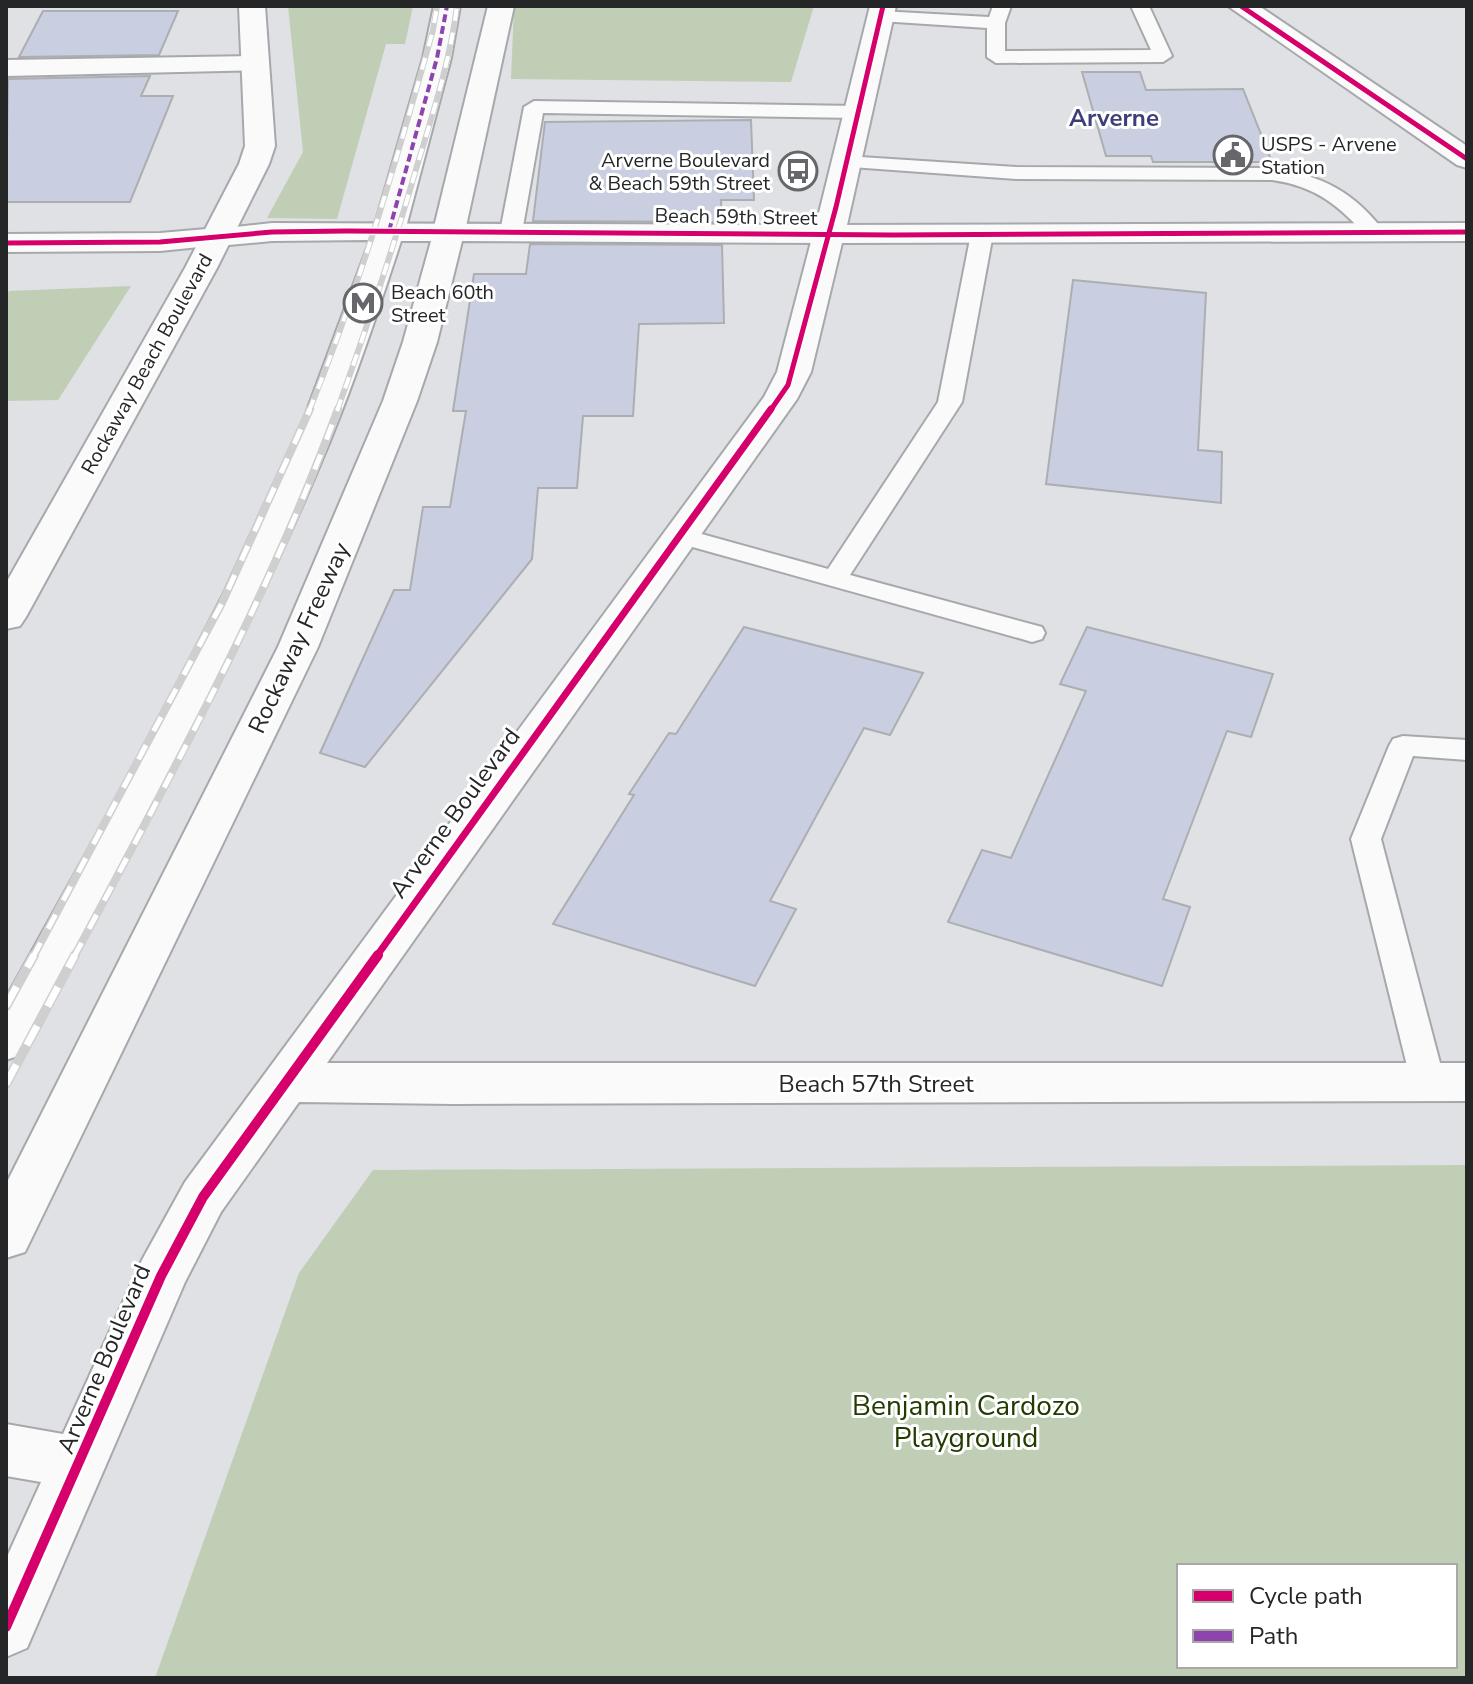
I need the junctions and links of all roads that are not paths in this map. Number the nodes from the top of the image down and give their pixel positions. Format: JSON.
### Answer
{"nodes":[{"id":1,"x":252,"y":6,"type":"edge"},
{"id":2,"x":447,"y":6,"type":"edge"},
{"id":3,"x":501,"y":6,"type":"edge"},
{"id":4,"x":1140,"y":6,"type":"edge"},
{"id":5,"x":1241,"y":6,"type":"edge"},
{"id":6,"x":882,"y":11,"type":"edge"},
{"id":7,"x":999,"y":15,"type":"edge"},
{"id":8,"x":254,"y":64,"type":"junction"},
{"id":9,"x":6,"y":68,"type":"edge"},
{"id":10,"x":858,"y":112,"type":"junction"},
{"id":11,"x":1467,"y":159,"type":"edge"},
{"id":12,"x":845,"y":162,"type":"junction"},
{"id":13,"x":389,"y":231,"type":"junction"},
{"id":14,"x":449,"y":231,"type":"junction"},
{"id":15,"x":511,"y":232,"type":"junction"},
{"id":16,"x":1467,"y":232,"type":"edge"},
{"id":17,"x":1374,"y":233,"type":"junction"},
{"id":18,"x":829,"y":234,"type":"junction"},
{"id":19,"x":982,"y":234,"type":"junction"},
{"id":20,"x":218,"y":237,"type":"junction"},
{"id":21,"x":6,"y":243,"type":"edge"},
{"id":22,"x":680,"y":536,"type":"junction"},
{"id":23,"x":835,"y":578,"type":"junction"},
{"id":24,"x":6,"y":617,"type":"edge"},
{"id":25,"x":1032,"y":633,"type":"dead end"},
{"id":26,"x":1467,"y":750,"type":"edge"},
{"id":27,"x":6,"y":1041,"type":"edge"},
{"id":28,"x":284,"y":1082,"type":"junction"},
{"id":29,"x":1447,"y":1082,"type":"edge"},
{"id":30,"x":6,"y":1236,"type":"edge"},
{"id":31,"x":6,"y":1450,"type":"edge"},
{"id":32,"x":80,"y":1463,"type":"junction"},
{"id":33,"x":6,"y":1627,"type":"edge"}],
"edges":[{"from":1,"to":8,"type":"street","name":"Rockaway Beach Boulevard"},
{"from":2,"to":13,"type":"street"},
{"from":3,"to":14,"type":"street","name":"Rockaway Freeway"},
{"from":4,"to":7,"type":"lane"},
{"from":5,"to":11,"type":"street"},
{"from":6,"to":7,"type":"lane"},
{"from":6,"to":10,"type":"street","name":"Arverne Boulevard"},
{"from":8,"to":9,"type":"street"},
{"from":8,"to":20,"type":"street","name":"Rockaway Beach Boulevard"},
{"from":10,"to":12,"type":"street","name":"Arverne Boulevard"},
{"from":10,"to":15,"type":"lane"},
{"from":12,"to":17,"type":"lane"},
{"from":12,"to":18,"type":"street","name":"Arverne Boulevard"},
{"from":13,"to":14,"type":"street","name":"Beach 59th Street"},
{"from":13,"to":20,"type":"street","name":"Beach 59th Street"},
{"from":13,"to":27,"type":"street"},
{"from":14,"to":15,"type":"street","name":"Beach 59th Street"},
{"from":14,"to":30,"type":"street","name":"Rockaway Freeway"},
{"from":15,"to":18,"type":"street","name":"Beach 59th Street"},
{"from":16,"to":17,"type":"street","name":"Beach 59th Street"},
{"from":17,"to":19,"type":"street","name":"Beach 59th Street"},
{"from":18,"to":19,"type":"street","name":"Beach 59th Street"},
{"from":18,"to":22,"type":"street","name":"Arverne Boulevard"},
{"from":19,"to":23,"type":"lane"},
{"from":20,"to":21,"type":"street","name":"Beach 59th Street"},
{"from":20,"to":24,"type":"street","name":"Rockaway Beach Boulevard"},
{"from":22,"to":23,"type":"lane"},
{"from":22,"to":28,"type":"street","name":"Arverne Boulevard"},
{"from":23,"to":25,"type":"lane"},
{"from":26,"to":29,"type":"lane"},
{"from":28,"to":29,"type":"street","name":"Beach 57th Street"},
{"from":28,"to":32,"type":"street","name":"Arverne Boulevard"},
{"from":31,"to":32,"type":"street"},
{"from":32,"to":33,"type":"street","name":"Arverne Boulevard"}]}
